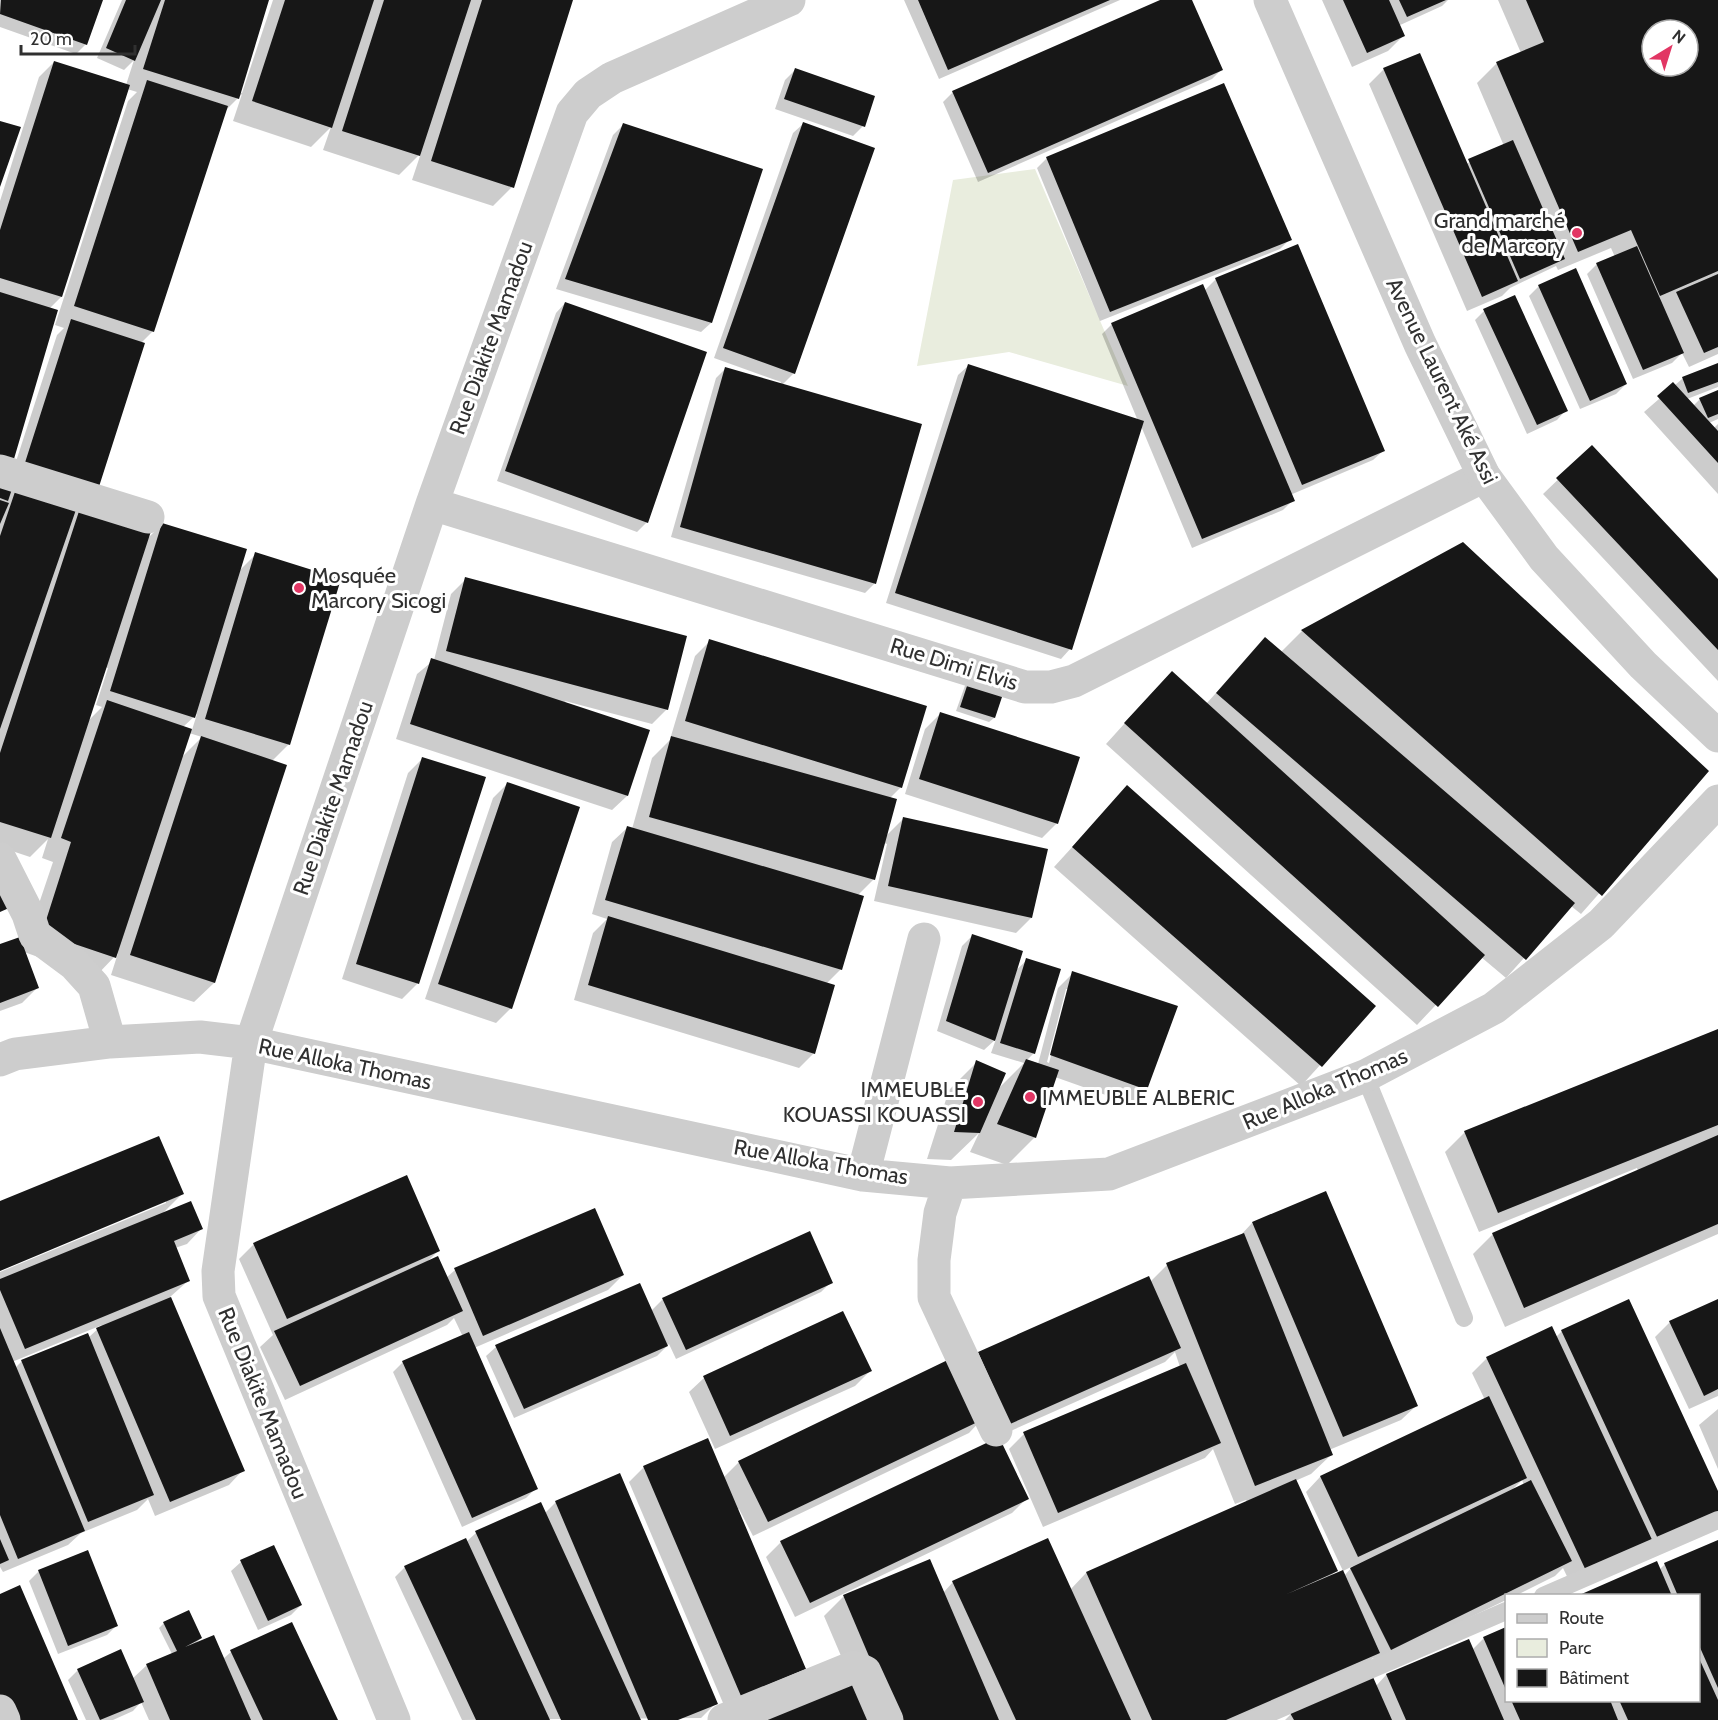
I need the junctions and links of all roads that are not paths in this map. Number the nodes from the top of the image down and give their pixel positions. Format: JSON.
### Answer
{"nodes":[{"id":1,"x":789,"y":0,"type":"edge"},
{"id":2,"x":1270,"y":0,"type":"edge"},
{"id":3,"x":0,"y":471,"type":"edge"},
{"id":4,"x":1484,"y":476,"type":"junction"},
{"id":5,"x":432,"y":504,"type":"junction"},
{"id":6,"x":148,"y":517,"type":"dead end"},
{"id":7,"x":1718,"y":736,"type":"edge"},
{"id":8,"x":1718,"y":801,"type":"edge"},
{"id":9,"x":0,"y":859,"type":"edge"},
{"id":10,"x":924,"y":939,"type":"dead end"},
{"id":11,"x":111,"y":1042,"type":"junction"},
{"id":12,"x":251,"y":1043,"type":"junction"},
{"id":13,"x":0,"y":1060,"type":"edge"},
{"id":14,"x":1365,"y":1077,"type":"junction"},
{"id":15,"x":863,"y":1175,"type":"junction"},
{"id":16,"x":950,"y":1183,"type":"junction"},
{"id":17,"x":1464,"y":1318,"type":"dead end"},
{"id":18,"x":996,"y":1430,"type":"dead end"},
{"id":19,"x":1718,"y":1520,"type":"edge"},
{"id":20,"x":1548,"y":1594,"type":"edge"},
{"id":21,"x":1505,"y":1611,"type":"edge"},
{"id":22,"x":0,"y":1711,"type":"edge"},
{"id":23,"x":4,"y":1720,"type":"edge"},
{"id":24,"x":394,"y":1720,"type":"edge"},
{"id":25,"x":724,"y":1720,"type":"edge"},
{"id":26,"x":887,"y":1720,"type":"edge"},
{"id":27,"x":1254,"y":1720,"type":"edge"}],
"edges":[{"from":1,"to":5,"type":"street","name":"Rue Diakite Mamadou"},
{"from":2,"to":4,"type":"street","name":"Avenue Laurent Aké Assi"},
{"from":3,"to":6,"type":"street"},
{"from":4,"to":5,"type":"street","name":"Rue Dimi Elvis"},
{"from":4,"to":7,"type":"street","name":"Avenue Laurent Aké Assi"},
{"from":5,"to":12,"type":"street","name":"Rue Diakite Mamadou"},
{"from":8,"to":14,"type":"street","name":"Rue Alloka Thomas"},
{"from":9,"to":11,"type":"street"},
{"from":10,"to":15,"type":"street"},
{"from":11,"to":12,"type":"street","name":"Rue Alloka Thomas"},
{"from":11,"to":13,"type":"street","name":"Rue Alloka Thomas"},
{"from":12,"to":15,"type":"street","name":"Rue Alloka Thomas"},
{"from":12,"to":24,"type":"street","name":"Rue Diakite Mamadou"},
{"from":14,"to":16,"type":"street","name":"Rue Alloka Thomas"},
{"from":14,"to":17,"type":"lane"},
{"from":15,"to":16,"type":"street","name":"Rue Alloka Thomas"},
{"from":16,"to":18,"type":"street"},
{"from":19,"to":20,"type":"lane"},
{"from":21,"to":27,"type":"lane"},
{"from":22,"to":23,"type":"street"},
{"from":25,"to":26,"type":"street"}]}
